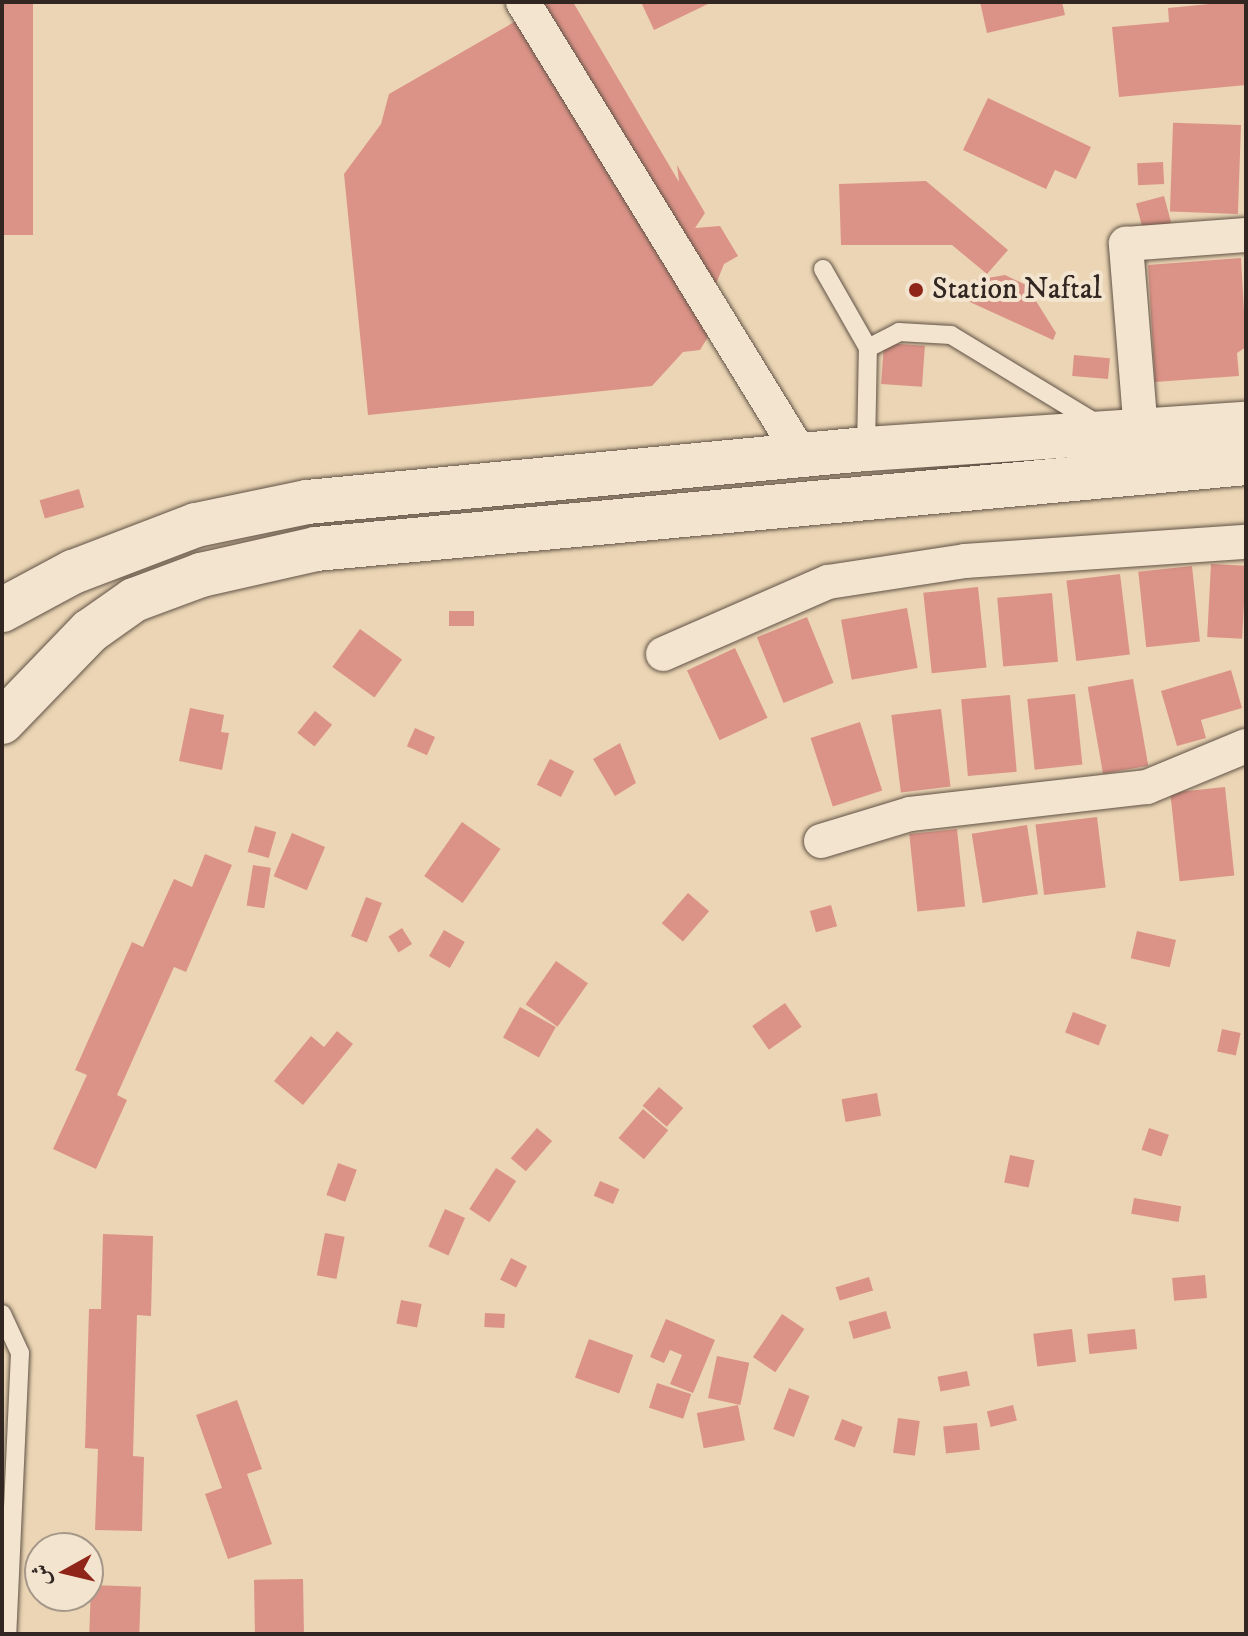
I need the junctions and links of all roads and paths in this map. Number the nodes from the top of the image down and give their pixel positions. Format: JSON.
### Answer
{"nodes":[{"id":1,"x":523,"y":2,"type":"edge"},
{"id":2,"x":1246,"y":235,"type":"edge"},
{"id":3,"x":823,"y":269,"type":"dead end"},
{"id":4,"x":868,"y":348,"type":"junction"},
{"id":5,"x":1246,"y":424,"type":"edge"},
{"id":6,"x":1126,"y":432,"type":"junction"},
{"id":7,"x":866,"y":449,"type":"junction"},
{"id":8,"x":801,"y":455,"type":"junction"},
{"id":9,"x":1246,"y":463,"type":"edge"},
{"id":10,"x":1246,"y":542,"type":"edge"},
{"id":11,"x":2,"y":610,"type":"edge"},
{"id":12,"x":663,"y":654,"type":"dead end"},
{"id":13,"x":2,"y":722,"type":"edge"},
{"id":14,"x":1246,"y":746,"type":"edge"},
{"id":15,"x":821,"y":841,"type":"dead end"},
{"id":16,"x":2,"y":1314,"type":"edge"},
{"id":17,"x":5,"y":1585,"type":"edge"},
{"id":18,"x":7,"y":1634,"type":"edge"}],
"edges":[{"from":1,"to":8,"type":"street"},
{"from":2,"to":6,"type":"street"},
{"from":3,"to":4,"type":"lane"},
{"from":4,"to":6,"type":"lane"},
{"from":4,"to":7,"type":"lane"},
{"from":5,"to":6,"type":"main road"},
{"from":6,"to":7,"type":"main road"},
{"from":7,"to":8,"type":"main road"},
{"from":8,"to":11,"type":"main road"},
{"from":9,"to":13,"type":"main road"},
{"from":10,"to":12,"type":"street"},
{"from":14,"to":15,"type":"street"},
{"from":16,"to":17,"type":"lane"},
{"from":17,"to":18,"type":"lane"}]}
